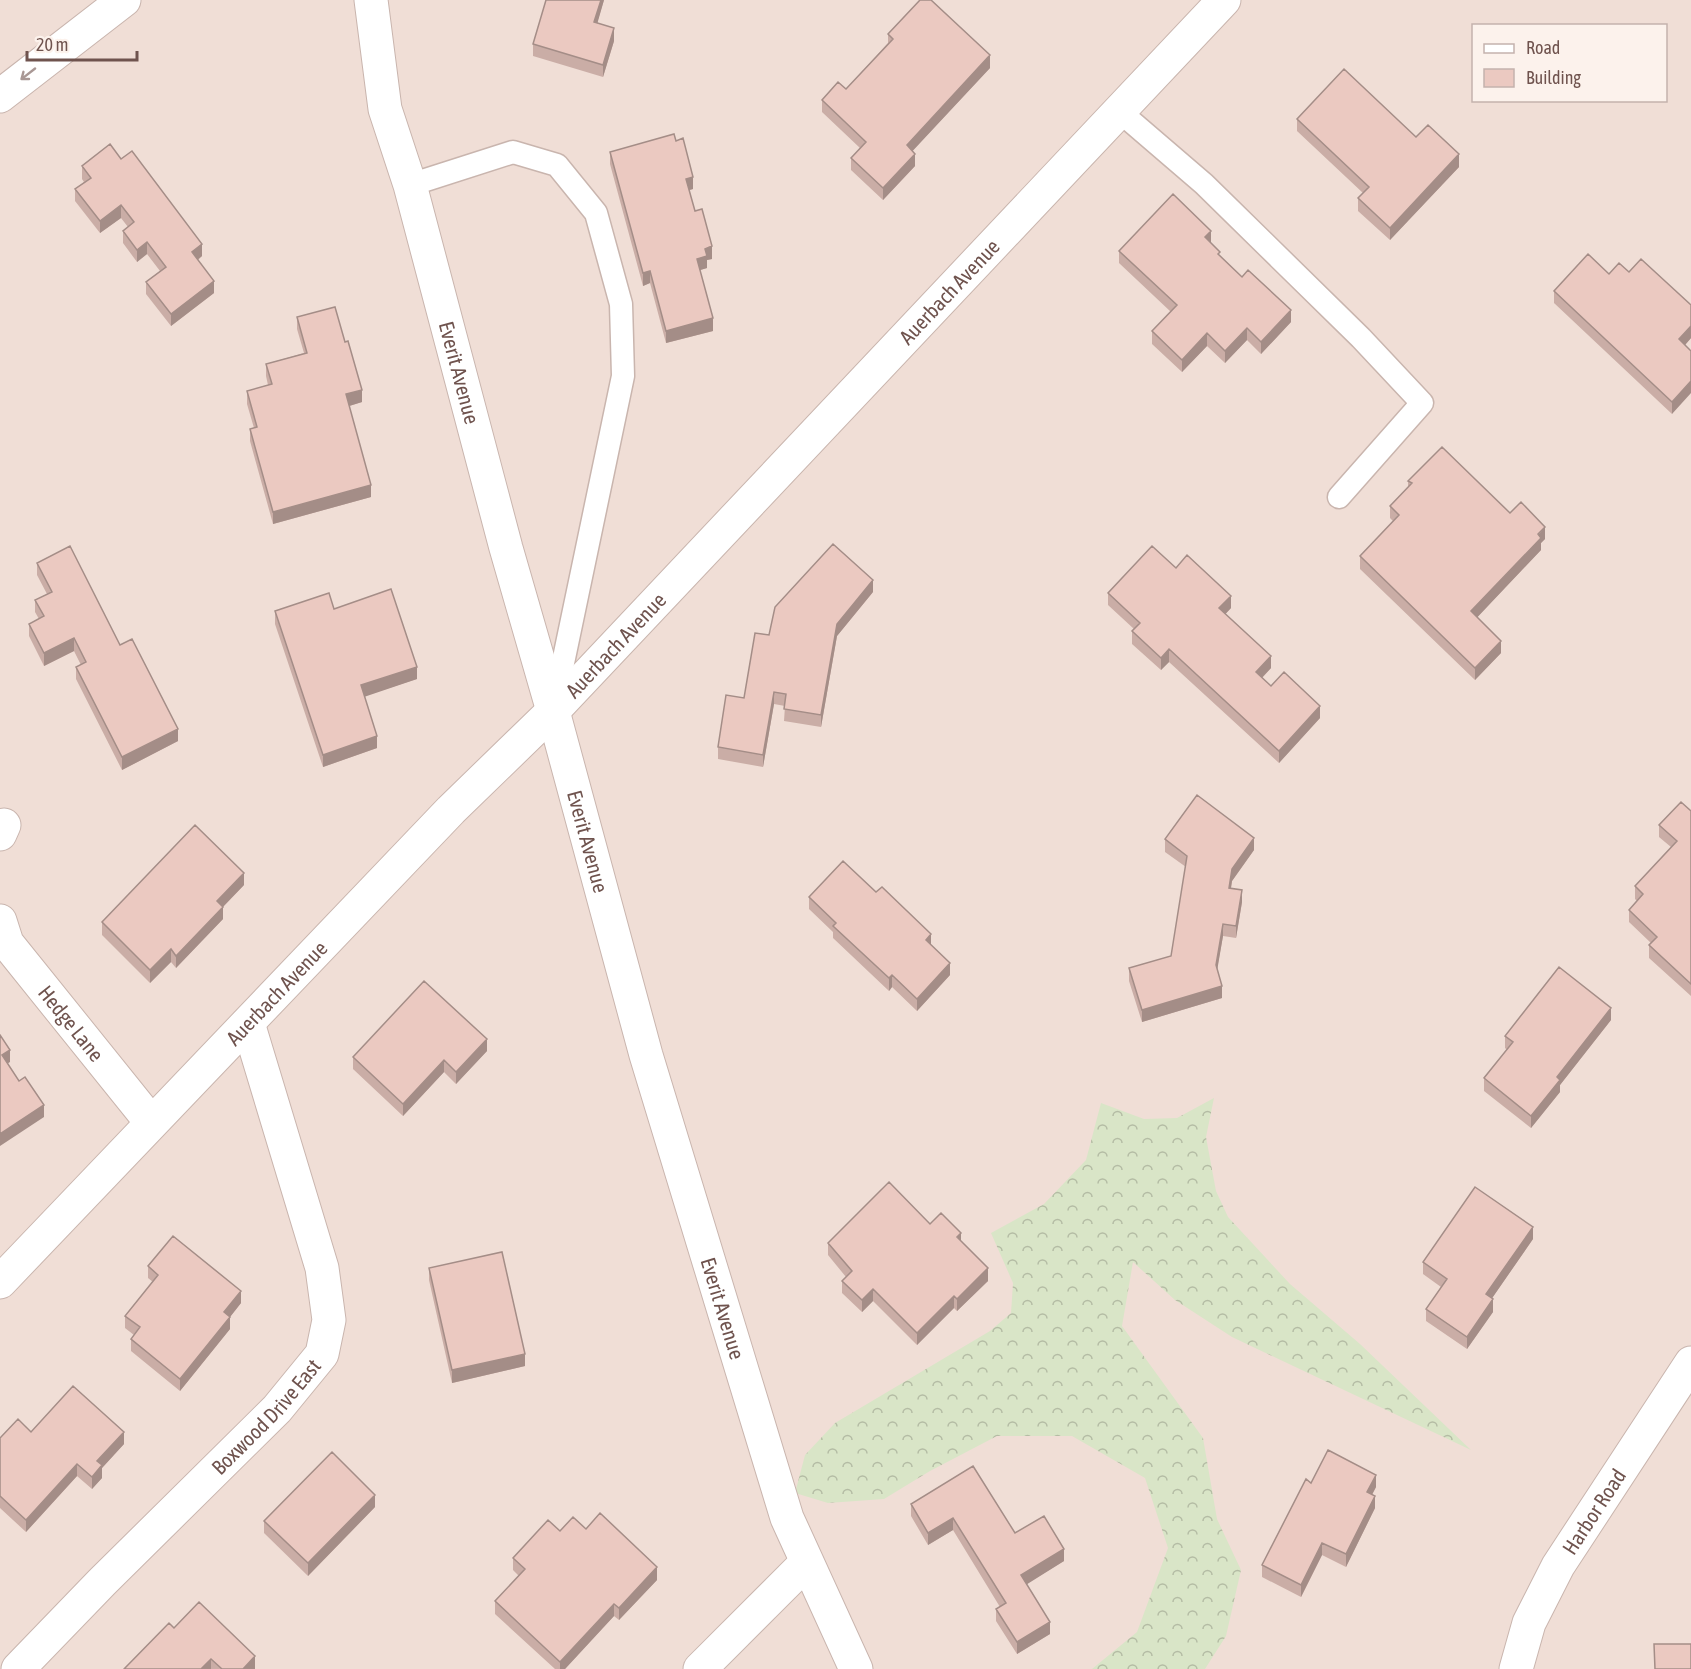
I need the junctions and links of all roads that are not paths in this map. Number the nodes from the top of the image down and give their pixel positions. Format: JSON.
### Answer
{"nodes":[{"id":1,"x":124,"y":0,"type":"edge"},
{"id":2,"x":371,"y":0,"type":"edge"},
{"id":3,"x":1224,"y":0,"type":"edge"},
{"id":4,"x":0,"y":96,"type":"edge"},
{"id":5,"x":1119,"y":111,"type":"junction"},
{"id":6,"x":410,"y":185,"type":"junction"},
{"id":7,"x":1339,"y":497,"type":"dead end"},
{"id":8,"x":553,"y":711,"type":"junction"},
{"id":9,"x":0,"y":921,"type":"edge"},
{"id":10,"x":248,"y":1023,"type":"junction"},
{"id":11,"x":151,"y":1122,"type":"junction"},
{"id":12,"x":0,"y":1282,"type":"edge"},
{"id":13,"x":1691,"y":1363,"type":"edge"},
{"id":14,"x":806,"y":1563,"type":"junction"},
{"id":15,"x":18,"y":1669,"type":"edge"},
{"id":16,"x":700,"y":1669,"type":"edge"},
{"id":17,"x":856,"y":1669,"type":"edge"},
{"id":18,"x":1516,"y":1669,"type":"edge"}],
"edges":[{"from":1,"to":4,"type":"street","one_way":true},
{"from":2,"to":6,"type":"street","name":"Everit Avenue"},
{"from":3,"to":5,"type":"street","name":"Auerbach Avenue"},
{"from":5,"to":7,"type":"lane"},
{"from":5,"to":8,"type":"street","name":"Auerbach Avenue"},
{"from":6,"to":8,"type":"street","name":"Everit Avenue"},
{"from":6,"to":8,"type":"lane"},
{"from":8,"to":10,"type":"street","name":"Auerbach Avenue"},
{"from":8,"to":14,"type":"street","name":"Everit Avenue"},
{"from":9,"to":11,"type":"street","name":"Hedge Lane"},
{"from":10,"to":11,"type":"street","name":"Auerbach Avenue"},
{"from":10,"to":15,"type":"street","name":"Boxwood Drive East"},
{"from":11,"to":12,"type":"street","name":"Auerbach Avenue"},
{"from":13,"to":18,"type":"street","name":"Harbor Road"},
{"from":14,"to":16,"type":"street"},
{"from":14,"to":17,"type":"street","name":"Everit Avenue"}]}
